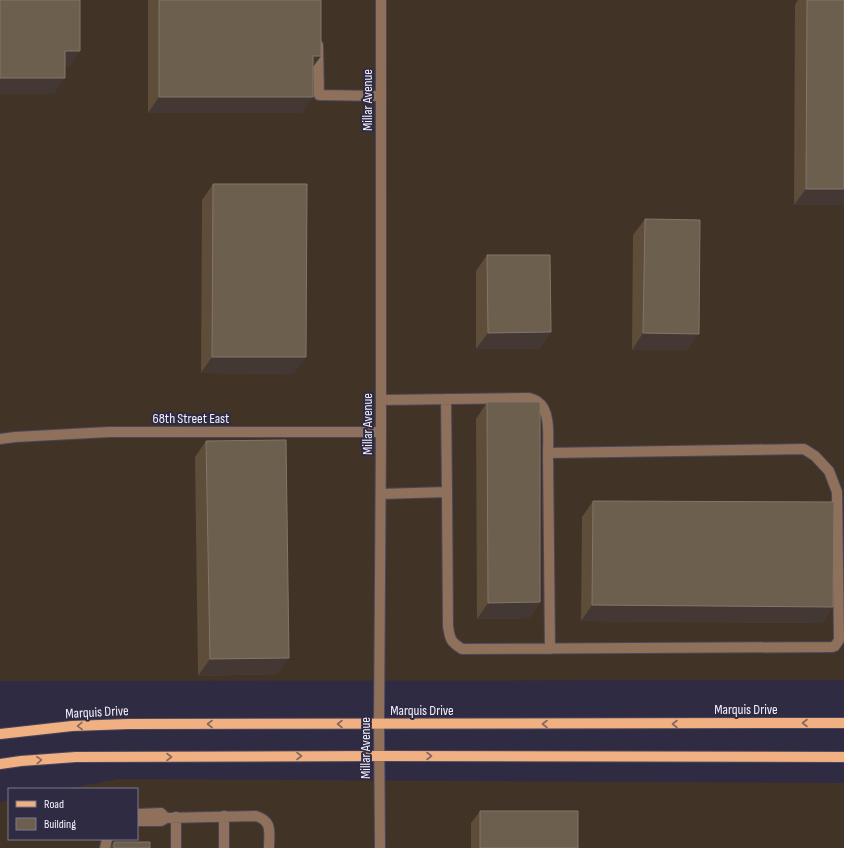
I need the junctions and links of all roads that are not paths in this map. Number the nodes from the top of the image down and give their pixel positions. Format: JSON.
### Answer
{"nodes":[{"id":1,"x":382,"y":0,"type":"edge"},
{"id":2,"x":318,"y":32,"type":"edge"},
{"id":3,"x":382,"y":96,"type":"junction"},
{"id":4,"x":446,"y":399,"type":"junction"},
{"id":5,"x":382,"y":400,"type":"junction"},
{"id":6,"x":382,"y":432,"type":"junction"},
{"id":7,"x":0,"y":439,"type":"edge"},
{"id":8,"x":548,"y":453,"type":"junction"},
{"id":9,"x":447,"y":492,"type":"junction"},
{"id":10,"x":381,"y":494,"type":"junction"},
{"id":11,"x":550,"y":649,"type":"junction"},
{"id":12,"x":844,"y":723,"type":"edge"},
{"id":13,"x":379,"y":724,"type":"junction"},
{"id":14,"x":0,"y":734,"type":"edge"},
{"id":15,"x":380,"y":756,"type":"junction"},
{"id":16,"x":844,"y":757,"type":"edge"},
{"id":17,"x":0,"y":764,"type":"edge"},
{"id":18,"x":138,"y":814,"type":"edge"},
{"id":19,"x":224,"y":816,"type":"junction"},
{"id":20,"x":171,"y":817,"type":"junction"},
{"id":21,"x":138,"y":821,"type":"edge"},
{"id":22,"x":176,"y":848,"type":"edge"},
{"id":23,"x":224,"y":848,"type":"edge"},
{"id":24,"x":269,"y":848,"type":"edge"},
{"id":25,"x":380,"y":848,"type":"edge"}],
"edges":[{"from":1,"to":3,"type":"street","name":"Millar Avenue"},
{"from":2,"to":3,"type":"street"},
{"from":3,"to":5,"type":"street","name":"Millar Avenue"},
{"from":4,"to":5,"type":"street"},
{"from":4,"to":8,"type":"street"},
{"from":4,"to":9,"type":"street"},
{"from":5,"to":6,"type":"street","name":"Millar Avenue"},
{"from":6,"to":7,"type":"street","name":"68th Street East"},
{"from":6,"to":10,"type":"street","name":"Millar Avenue"},
{"from":8,"to":11,"type":"street"},
{"from":8,"to":11,"type":"street"},
{"from":9,"to":10,"type":"street"},
{"from":9,"to":11,"type":"street"},
{"from":10,"to":13,"type":"street","name":"Millar Avenue"},
{"from":12,"to":13,"type":"main road","name":"Marquis Drive","one_way":true},
{"from":13,"to":14,"type":"main road","name":"Marquis Drive","one_way":true},
{"from":13,"to":15,"type":"street","name":"Millar Avenue"},
{"from":15,"to":16,"type":"main road","one_way":true},
{"from":17,"to":15,"type":"main road","one_way":true},
{"from":15,"to":25,"type":"street","name":"Millar Avenue"},
{"from":18,"to":20,"type":"street"},
{"from":19,"to":20,"type":"street"},
{"from":19,"to":23,"type":"street"},
{"from":19,"to":24,"type":"street"},
{"from":20,"to":21,"type":"street"},
{"from":20,"to":22,"type":"street"}]}
